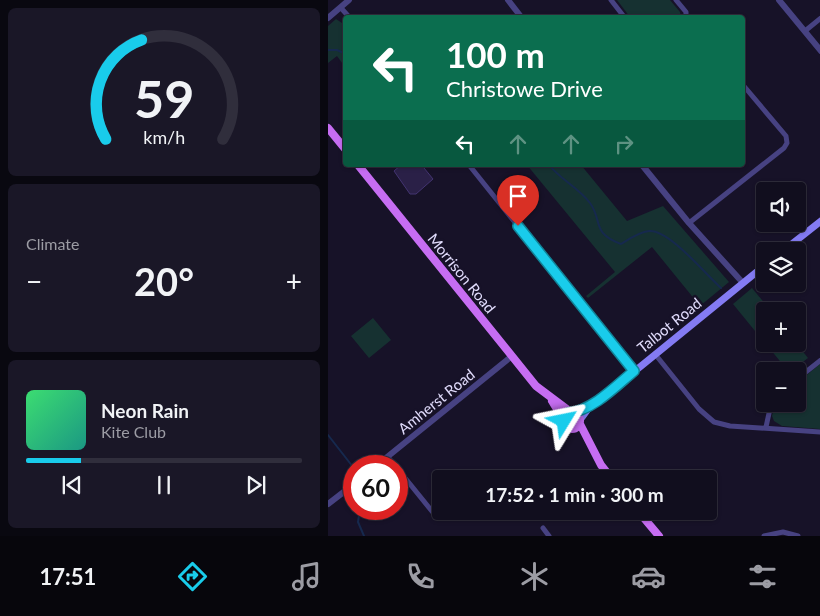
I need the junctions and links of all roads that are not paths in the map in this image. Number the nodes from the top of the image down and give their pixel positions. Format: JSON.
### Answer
{"nodes":[{"id":1,"x":349,"y":0,"type":"edge"},
{"id":2,"x":508,"y":0,"type":"edge"},
{"id":3,"x":611,"y":0,"type":"edge"},
{"id":4,"x":676,"y":0,"type":"edge"},
{"id":5,"x":779,"y":0,"type":"edge"},
{"id":6,"x":341,"y":8,"type":"junction"},
{"id":7,"x":347,"y":15,"type":"edge"},
{"id":8,"x":520,"y":15,"type":"edge"},
{"id":9,"x":622,"y":15,"type":"edge"},
{"id":10,"x":686,"y":15,"type":"edge"},
{"id":11,"x":328,"y":18,"type":"edge"},
{"id":12,"x":820,"y":18,"type":"edge"},
{"id":13,"x":805,"y":31,"type":"junction"},
{"id":14,"x":820,"y":51,"type":"edge"},
{"id":15,"x":745,"y":87,"type":"edge"},
{"id":16,"x":328,"y":128,"type":"edge"},
{"id":17,"x":343,"y":146,"type":"edge"},
{"id":18,"x":360,"y":167,"type":"edge"},
{"id":19,"x":471,"y":167,"type":"edge"},
{"id":20,"x":644,"y":167,"type":"edge"},
{"id":21,"x":820,"y":221,"type":"edge"},
{"id":22,"x":689,"y":223,"type":"junction"},
{"id":23,"x":794,"y":242,"type":"edge"},
{"id":24,"x":756,"y":272,"type":"edge"},
{"id":25,"x":743,"y":283,"type":"junction"},
{"id":26,"x":655,"y":354,"type":"junction"},
{"id":27,"x":512,"y":356,"type":"junction"},
{"id":28,"x":820,"y":360,"type":"edge"},
{"id":29,"x":634,"y":371,"type":"junction"},
{"id":30,"x":806,"y":372,"type":"edge"},
{"id":31,"x":548,"y":395,"type":"junction"},
{"id":32,"x":770,"y":412,"type":"edge"},
{"id":33,"x":577,"y":417,"type":"junction"},
{"id":34,"x":564,"y":421,"type":"junction"},
{"id":35,"x":766,"y":427,"type":"junction"},
{"id":36,"x":572,"y":429,"type":"junction"},
{"id":37,"x":820,"y":432,"type":"edge"},
{"id":38,"x":589,"y":441,"type":"junction"},
{"id":39,"x":390,"y":455,"type":"edge"},
{"id":40,"x":606,"y":470,"type":"edge"},
{"id":41,"x":408,"y":482,"type":"edge"},
{"id":42,"x":343,"y":492,"type":"edge"},
{"id":43,"x":328,"y":504,"type":"edge"},
{"id":44,"x":432,"y":511,"type":"edge"},
{"id":45,"x":645,"y":520,"type":"edge"},
{"id":46,"x":542,"y":528,"type":"dead end"},
{"id":47,"x":549,"y":536,"type":"edge"},
{"id":48,"x":658,"y":536,"type":"edge"},
{"id":49,"x":764,"y":536,"type":"edge"},
{"id":50,"x":798,"y":536,"type":"edge"}],
"edges":[{"from":1,"to":6,"type":"street"},
{"from":2,"to":8,"type":"street"},
{"from":3,"to":9,"type":"street"},
{"from":4,"to":10,"type":"street"},
{"from":5,"to":13,"type":"street"},
{"from":6,"to":7,"type":"street"},
{"from":6,"to":11,"type":"street"},
{"from":12,"to":13,"type":"street"},
{"from":13,"to":14,"type":"street"},
{"from":15,"to":22,"type":"street"},
{"from":16,"to":17,"type":"main road"},
{"from":18,"to":27,"type":"main road","name":"Morrison Road"},
{"from":19,"to":29,"type":"street"},
{"from":20,"to":22,"type":"street"},
{"from":21,"to":23,"type":"main road"},
{"from":22,"to":25,"type":"street"},
{"from":24,"to":25,"type":"main road","name":"Talbot Road"},
{"from":25,"to":26,"type":"main road","name":"Talbot Road"},
{"from":26,"to":29,"type":"main road","name":"Talbot Road"},
{"from":26,"to":35,"type":"street"},
{"from":27,"to":31,"type":"main road","name":"Morrison Road"},
{"from":27,"to":39,"type":"street","name":"Amherst Road"},
{"from":28,"to":30,"type":"street"},
{"from":29,"to":33,"type":"main road","name":"Talbot Road"},
{"from":31,"to":33,"type":"main road","name":"Morrison Road"},
{"from":31,"to":34,"type":"main road","name":"Morrison Road"},
{"from":32,"to":35,"type":"street"},
{"from":33,"to":34,"type":"main road"},
{"from":33,"to":36,"type":"main road"},
{"from":33,"to":38,"type":"main road","name":"Morrison Road"},
{"from":34,"to":36,"type":"main road","name":"Morrison Road"},
{"from":35,"to":37,"type":"street"},
{"from":36,"to":38,"type":"main road","name":"Morrison Road"},
{"from":38,"to":40,"type":"main road","name":"Morrison Road"},
{"from":41,"to":44,"type":"street"},
{"from":42,"to":43,"type":"street"},
{"from":45,"to":48,"type":"main road"},
{"from":46,"to":47,"type":"street"},
{"from":49,"to":50,"type":"street"}]}
